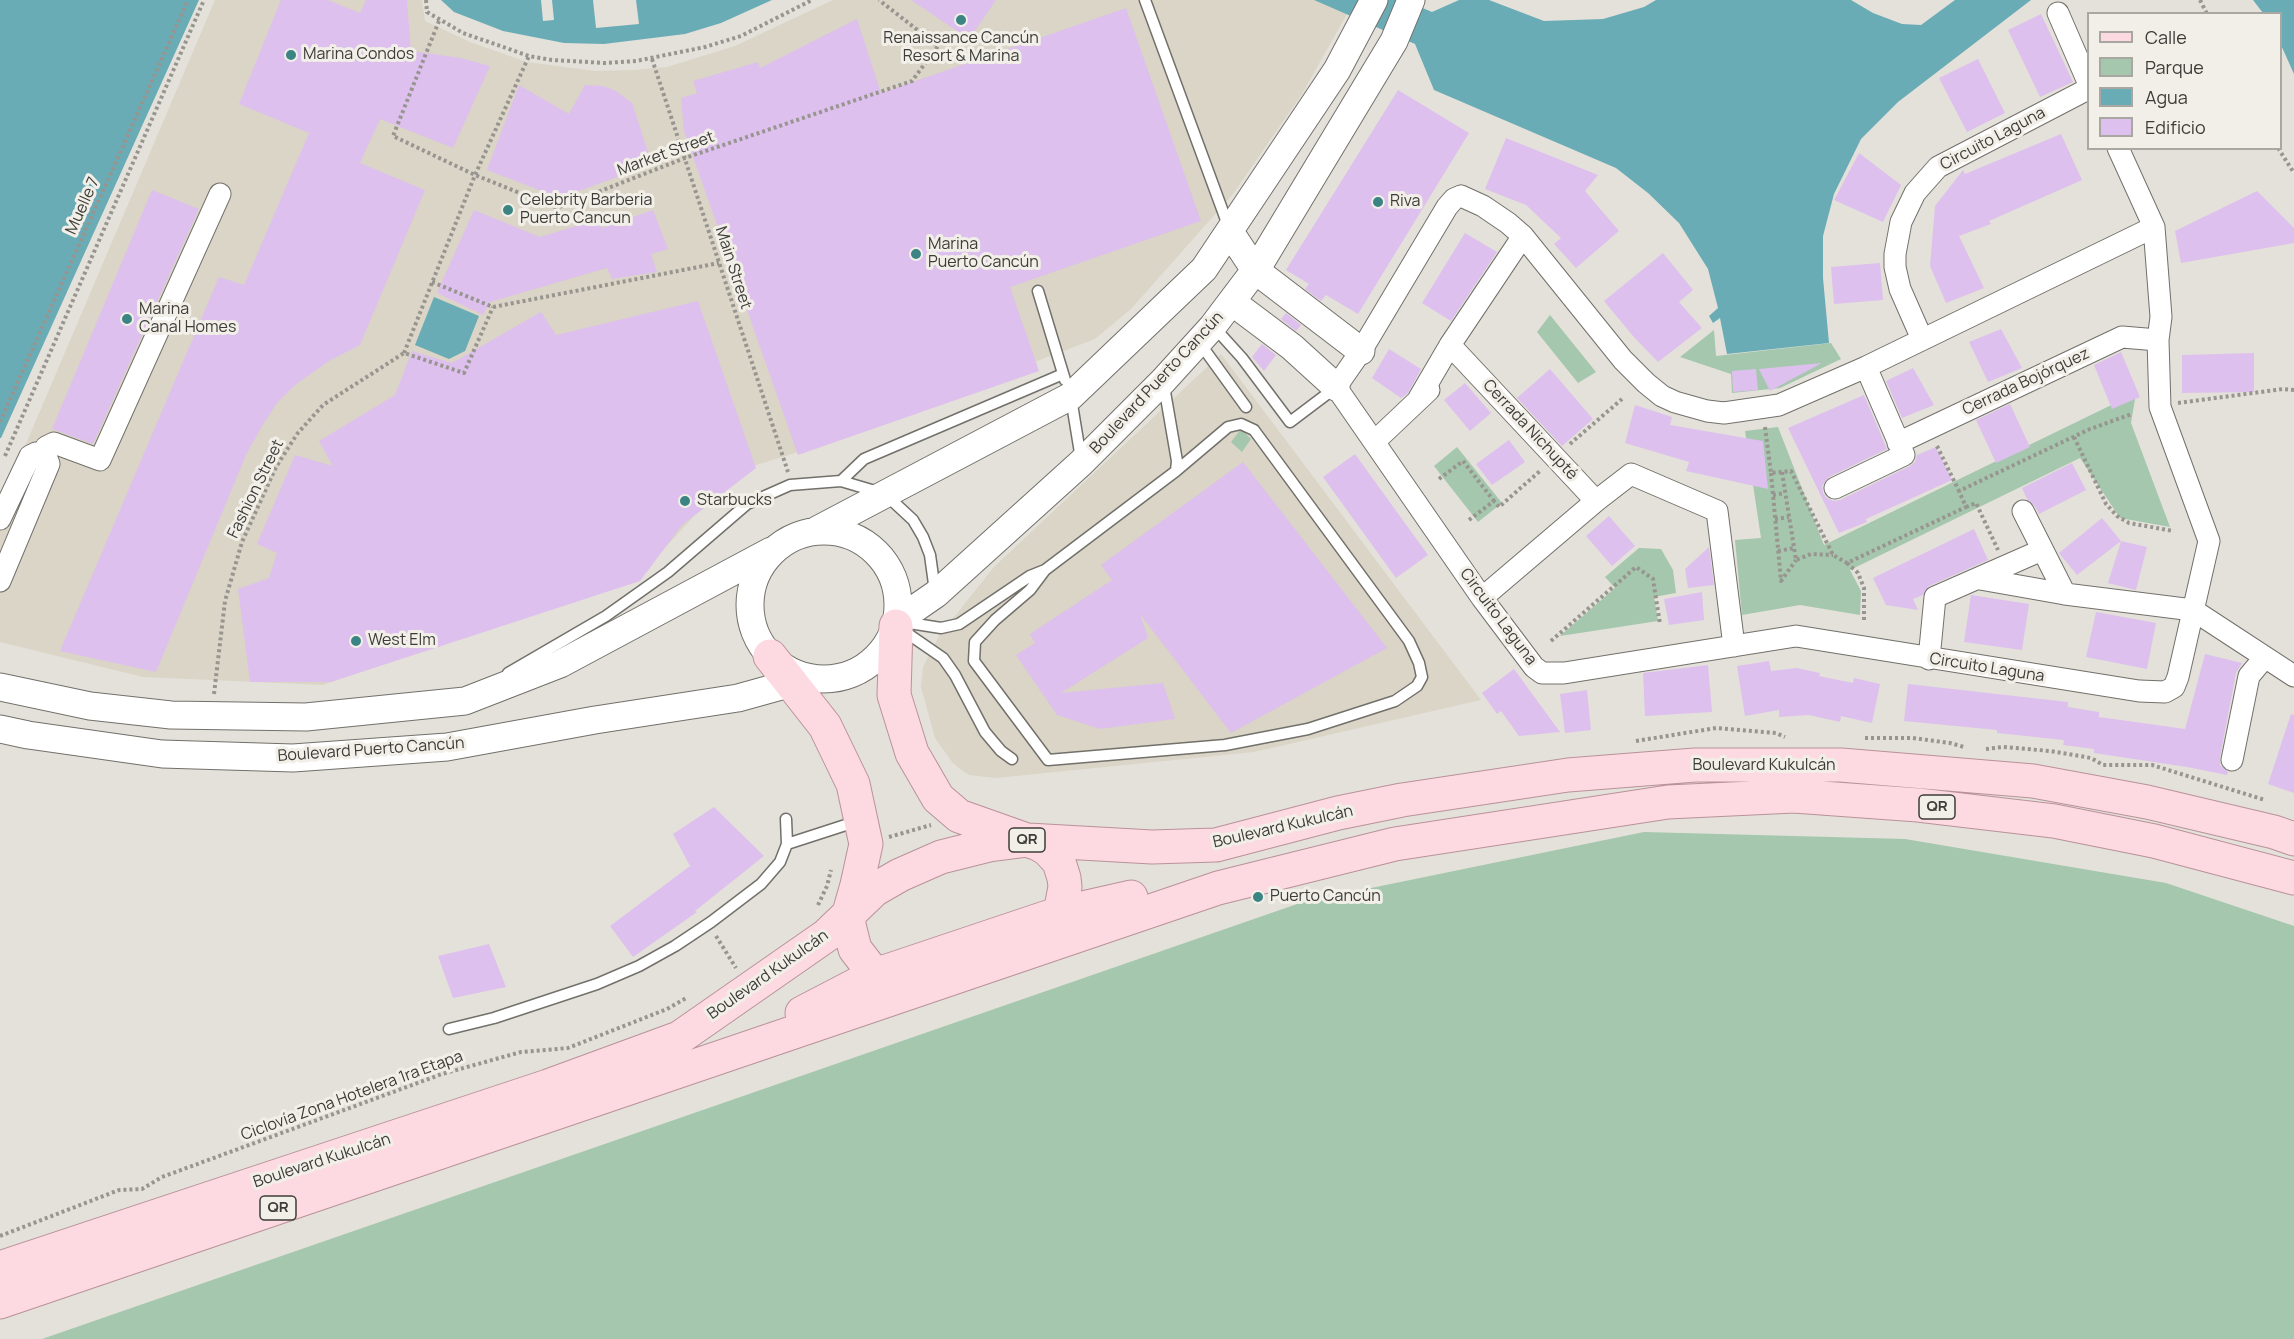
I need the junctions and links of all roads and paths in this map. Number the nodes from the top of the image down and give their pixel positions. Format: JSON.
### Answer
{"nodes":[{"id":1,"x":188,"y":0,"type":"edge"},
{"id":2,"x":204,"y":0,"type":"edge"},
{"id":3,"x":426,"y":0,"type":"edge"},
{"id":4,"x":812,"y":0,"type":"edge"},
{"id":5,"x":879,"y":0,"type":"edge"},
{"id":6,"x":1145,"y":0,"type":"edge"},
{"id":7,"x":1411,"y":0,"type":"edge"},
{"id":8,"x":1369,"y":11,"type":"edge"},
{"id":9,"x":2058,"y":13,"type":"dead end"},
{"id":10,"x":439,"y":21,"type":"junction"},
{"id":11,"x":529,"y":56,"type":"junction"},
{"id":12,"x":652,"y":59,"type":"junction"},
{"id":13,"x":2087,"y":80,"type":"edge"},
{"id":14,"x":2087,"y":90,"type":"edge"},
{"id":15,"x":2119,"y":150,"type":"edge"},
{"id":16,"x":2278,"y":150,"type":"edge"},
{"id":17,"x":685,"y":158,"type":"junction"},
{"id":18,"x":2294,"y":173,"type":"edge"},
{"id":19,"x":475,"y":175,"type":"junction"},
{"id":20,"x":220,"y":194,"type":"dead end"},
{"id":21,"x":2154,"y":227,"type":"junction"},
{"id":22,"x":1230,"y":232,"type":"junction"},
{"id":23,"x":1523,"y":236,"type":"junction"},
{"id":24,"x":719,"y":263,"type":"junction"},
{"id":25,"x":1255,"y":270,"type":"junction"},
{"id":26,"x":432,"y":282,"type":"junction"},
{"id":27,"x":1038,"y":291,"type":"dead end"},
{"id":28,"x":1232,"y":302,"type":"junction"},
{"id":29,"x":493,"y":307,"type":"junction"},
{"id":30,"x":1206,"y":334,"type":"junction"},
{"id":31,"x":1922,"y":339,"type":"junction"},
{"id":32,"x":2158,"y":340,"type":"junction"},
{"id":33,"x":1361,"y":351,"type":"junction"},
{"id":34,"x":1457,"y":352,"type":"junction"},
{"id":35,"x":404,"y":353,"type":"junction"},
{"id":36,"x":1866,"y":367,"type":"junction"},
{"id":37,"x":1163,"y":381,"type":"junction"},
{"id":38,"x":1067,"y":385,"type":"junction"},
{"id":39,"x":1336,"y":387,"type":"junction"},
{"id":40,"x":2294,"y":390,"type":"edge"},
{"id":41,"x":2171,"y":404,"type":"dead end"},
{"id":42,"x":1246,"y":407,"type":"dead end"},
{"id":43,"x":2132,"y":414,"type":"dead end"},
{"id":44,"x":0,"y":422,"type":"edge"},
{"id":45,"x":1765,"y":426,"type":"dead end"},
{"id":46,"x":1929,"y":428,"type":"junction"},
{"id":47,"x":2074,"y":437,"type":"junction"},
{"id":48,"x":1374,"y":441,"type":"junction"},
{"id":49,"x":1898,"y":443,"type":"junction"},
{"id":50,"x":43,"y":454,"type":"junction"},
{"id":51,"x":5,"y":456,"type":"dead end"},
{"id":52,"x":1081,"y":463,"type":"junction"},
{"id":53,"x":1176,"y":471,"type":"junction"},
{"id":54,"x":1782,"y":472,"type":"junction"},
{"id":55,"x":1771,"y":473,"type":"junction"},
{"id":56,"x":1439,"y":479,"type":"dead end"},
{"id":57,"x":841,"y":480,"type":"junction"},
{"id":58,"x":792,"y":485,"type":"junction"},
{"id":59,"x":1835,"y":488,"type":"dead end"},
{"id":60,"x":1959,"y":491,"type":"junction"},
{"id":61,"x":885,"y":494,"type":"junction"},
{"id":62,"x":1785,"y":494,"type":"junction"},
{"id":63,"x":1773,"y":495,"type":"junction"},
{"id":64,"x":1494,"y":501,"type":"dead end"},
{"id":65,"x":1596,"y":501,"type":"junction"},
{"id":66,"x":1966,"y":507,"type":"junction"},
{"id":67,"x":2023,"y":511,"type":"dead end"},
{"id":68,"x":1789,"y":517,"type":"junction"},
{"id":69,"x":0,"y":519,"type":"edge"},
{"id":70,"x":1775,"y":519,"type":"junction"},
{"id":71,"x":817,"y":530,"type":"junction"},
{"id":72,"x":2174,"y":531,"type":"dead end"},
{"id":73,"x":1794,"y":548,"type":"junction"},
{"id":74,"x":2042,"y":550,"type":"junction"},
{"id":75,"x":771,"y":551,"type":"junction"},
{"id":76,"x":1778,"y":551,"type":"junction"},
{"id":77,"x":1833,"y":555,"type":"junction"},
{"id":78,"x":1796,"y":560,"type":"junction"},
{"id":79,"x":1847,"y":563,"type":"junction"},
{"id":80,"x":2006,"y":567,"type":"junction"},
{"id":81,"x":1045,"y":570,"type":"junction"},
{"id":82,"x":1980,"y":579,"type":"junction"},
{"id":83,"x":0,"y":581,"type":"edge"},
{"id":84,"x":936,"y":594,"type":"junction"},
{"id":85,"x":2065,"y":594,"type":"junction"},
{"id":86,"x":1482,"y":598,"type":"junction"},
{"id":87,"x":2193,"y":610,"type":"junction"},
{"id":88,"x":1864,"y":621,"type":"dead end"},
{"id":89,"x":897,"y":623,"type":"junction"},
{"id":90,"x":1660,"y":624,"type":"dead end"},
{"id":91,"x":1551,"y":640,"type":"dead end"},
{"id":92,"x":1734,"y":646,"type":"junction"},
{"id":93,"x":770,"y":656,"type":"joint"},
{"id":94,"x":2265,"y":657,"type":"junction"},
{"id":95,"x":1929,"y":659,"type":"junction"},
{"id":96,"x":2294,"y":676,"type":"edge"},
{"id":97,"x":800,"y":681,"type":"junction"},
{"id":98,"x":0,"y":687,"type":"edge"},
{"id":99,"x":465,"y":701,"type":"junction"},
{"id":100,"x":212,"y":716,"type":"junction"},
{"id":101,"x":0,"y":729,"type":"edge"},
{"id":102,"x":1012,"y":759,"type":"dead end"},
{"id":103,"x":2232,"y":760,"type":"dead end"},
{"id":104,"x":786,"y":819,"type":"dead end"},
{"id":105,"x":862,"y":820,"type":"junction"},
{"id":106,"x":2294,"y":839,"type":"edge"},
{"id":107,"x":1028,"y":840,"type":"junction"},
{"id":108,"x":787,"y":844,"type":"junction"},
{"id":109,"x":833,"y":861,"type":"dead end"},
{"id":110,"x":2294,"y":878,"type":"edge"},
{"id":111,"x":1218,"y":888,"type":"junction"},
{"id":112,"x":815,"y":911,"type":"dead end"},
{"id":113,"x":849,"y":913,"type":"junction"},
{"id":114,"x":1060,"y":914,"type":"junction"},
{"id":115,"x":708,"y":924,"type":"junction"},
{"id":116,"x":746,"y":964,"type":"dead end"},
{"id":117,"x":737,"y":969,"type":"junction"},
{"id":118,"x":727,"y":975,"type":"dead end"},
{"id":119,"x":875,"y":975,"type":"junction"},
{"id":120,"x":687,"y":998,"type":"dead end"},
{"id":121,"x":449,"y":1029,"type":"dead end"},
{"id":122,"x":757,"y":1045,"type":"junction"},
{"id":123,"x":0,"y":1236,"type":"edge"},
{"id":124,"x":0,"y":1268,"type":"edge"},
{"id":125,"x":0,"y":1302,"type":"edge"}],
"edges":[{"from":1,"to":44,"type":"path","name":"Muelle 7"},
{"from":2,"to":51,"type":"path"},
{"from":3,"to":10,"type":"path"},
{"from":4,"to":12,"type":"path"},
{"from":5,"to":17,"type":"path","name":"Market Street"},
{"from":6,"to":22,"type":"lane"},
{"from":7,"to":25,"type":"street","name":"Boulevard Puerto Cancún"},
{"from":8,"to":22,"type":"street"},
{"from":9,"to":13,"type":"street"},
{"from":10,"to":11,"type":"path"},
{"from":10,"to":19,"type":"path","name":"Market Street"},
{"from":11,"to":12,"type":"path"},
{"from":11,"to":19,"type":"path"},
{"from":12,"to":17,"type":"path","name":"Main Street"},
{"from":14,"to":31,"type":"street","name":"Circuito Laguna"},
{"from":15,"to":21,"type":"street","name":"Circuito Laguna"},
{"from":16,"to":18,"type":"path"},
{"from":17,"to":19,"type":"path","name":"Market Street"},
{"from":17,"to":24,"type":"path","name":"Main Street"},
{"from":19,"to":26,"type":"path"},
{"from":20,"to":50,"type":"street"},
{"from":21,"to":31,"type":"street"},
{"from":21,"to":32,"type":"street","name":"Circuito Laguna"},
{"from":22,"to":25,"type":"street"},
{"from":22,"to":38,"type":"street"},
{"from":23,"to":33,"type":"street"},
{"from":23,"to":34,"type":"street"},
{"from":23,"to":36,"type":"street"},
{"from":24,"to":29,"type":"path"},
{"from":24,"to":58,"type":"path","name":"Main Street"},
{"from":25,"to":28,"type":"street","name":"Boulevard Puerto Cancún"},
{"from":25,"to":33,"type":"street"},
{"from":26,"to":29,"type":"path"},
{"from":26,"to":35,"type":"path"},
{"from":27,"to":38,"type":"lane"},
{"from":28,"to":30,"type":"street","name":"Boulevard Puerto Cancún"},
{"from":28,"to":39,"type":"street"},
{"from":29,"to":35,"type":"path"},
{"from":30,"to":37,"type":"street","name":"Boulevard Puerto Cancún"},
{"from":30,"to":39,"type":"lane"},
{"from":30,"to":42,"type":"lane"},
{"from":31,"to":36,"type":"street"},
{"from":32,"to":46,"type":"street","name":"Cerrada Bojórquez"},
{"from":32,"to":87,"type":"street","name":"Circuito Laguna"},
{"from":33,"to":39,"type":"street"},
{"from":34,"to":48,"type":"street"},
{"from":34,"to":65,"type":"street","name":"Cerrada Nichupté"},
{"from":35,"to":100,"type":"path","name":"Fashion Street"},
{"from":36,"to":49,"type":"street"},
{"from":37,"to":52,"type":"street","name":"Boulevard Puerto Cancún"},
{"from":37,"to":53,"type":"lane"},
{"from":38,"to":52,"type":"lane"},
{"from":38,"to":57,"type":"lane"},
{"from":38,"to":61,"type":"street"},
{"from":39,"to":48,"type":"street","name":"Circuito Laguna"},
{"from":40,"to":41,"type":"path"},
{"from":43,"to":47,"type":"path"},
{"from":45,"to":55,"type":"path"},
{"from":46,"to":49,"type":"street","name":"Cerrada Bojórquez"},
{"from":46,"to":60,"type":"path"},
{"from":47,"to":60,"type":"path"},
{"from":47,"to":72,"type":"path"},
{"from":48,"to":86,"type":"street","name":"Circuito Laguna"},
{"from":49,"to":59,"type":"street"},
{"from":50,"to":69,"type":"street"},
{"from":50,"to":83,"type":"street"},
{"from":52,"to":84,"type":"street","name":"Boulevard Puerto Cancún"},
{"from":53,"to":81,"type":"lane"},
{"from":53,"to":81,"type":"lane"},
{"from":54,"to":55,"type":"path"},
{"from":54,"to":62,"type":"path"},
{"from":54,"to":77,"type":"path"},
{"from":55,"to":63,"type":"path"},
{"from":56,"to":64,"type":"path"},
{"from":57,"to":58,"type":"lane"},
{"from":57,"to":61,"type":"lane"},
{"from":58,"to":99,"type":"lane"},
{"from":60,"to":66,"type":"path"},
{"from":61,"to":71,"type":"street"},
{"from":61,"to":84,"type":"lane"},
{"from":62,"to":63,"type":"path"},
{"from":62,"to":68,"type":"path"},
{"from":63,"to":70,"type":"path"},
{"from":65,"to":86,"type":"street"},
{"from":65,"to":92,"type":"street"},
{"from":66,"to":79,"type":"path"},
{"from":66,"to":80,"type":"path"},
{"from":67,"to":74,"type":"street"},
{"from":68,"to":70,"type":"path"},
{"from":68,"to":73,"type":"path"},
{"from":70,"to":76,"type":"path"},
{"from":71,"to":75,"type":"street"},
{"from":71,"to":89,"type":"street"},
{"from":73,"to":76,"type":"path"},
{"from":73,"to":78,"type":"path"},
{"from":74,"to":80,"type":"street"},
{"from":74,"to":85,"type":"street"},
{"from":75,"to":93,"type":"street"},
{"from":75,"to":99,"type":"street"},
{"from":76,"to":78,"type":"path"},
{"from":77,"to":78,"type":"path"},
{"from":77,"to":79,"type":"path"},
{"from":79,"to":88,"type":"path"},
{"from":80,"to":82,"type":"street"},
{"from":81,"to":89,"type":"lane"},
{"from":82,"to":85,"type":"street"},
{"from":82,"to":95,"type":"street"},
{"from":84,"to":89,"type":"street","name":"Boulevard Puerto Cancún"},
{"from":85,"to":87,"type":"street"},
{"from":86,"to":92,"type":"street","name":"Circuito Laguna"},
{"from":87,"to":94,"type":"street"},
{"from":87,"to":95,"type":"street","name":"Circuito Laguna"},
{"from":89,"to":97,"type":"street"},
{"from":89,"to":102,"type":"lane"},
{"from":89,"to":107,"type":"main road"},
{"from":90,"to":91,"type":"path"},
{"from":92,"to":95,"type":"street","name":"Circuito Laguna"},
{"from":93,"to":97,"type":"main road"},
{"from":94,"to":96,"type":"street"},
{"from":94,"to":103,"type":"street"},
{"from":97,"to":101,"type":"street","name":"Boulevard Puerto Cancún"},
{"from":97,"to":105,"type":"main road"},
{"from":98,"to":100,"type":"street"},
{"from":99,"to":100,"type":"street"},
{"from":104,"to":108,"type":"lane"},
{"from":105,"to":108,"type":"lane"},
{"from":105,"to":113,"type":"main road"},
{"from":106,"to":107,"type":"main road","name":"Boulevard Kukulcán","number":"QR"},
{"from":107,"to":113,"type":"main road","name":"Boulevard Kukulcán","number":"QR"},
{"from":107,"to":114,"type":"main road"},
{"from":108,"to":115,"type":"lane"},
{"from":109,"to":112,"type":"path"},
{"from":110,"to":111,"type":"main road","name":"Boulevard Kukulcán","number":"QR"},
{"from":111,"to":114,"type":"main road"},
{"from":111,"to":122,"type":"main road","name":"Boulevard Kukulcán","number":"QR"},
{"from":113,"to":119,"type":"main road"},
{"from":113,"to":124,"type":"main road","name":"Boulevard Kukulcán","number":"QR"},
{"from":114,"to":119,"type":"main road"},
{"from":115,"to":117,"type":"path"},
{"from":115,"to":121,"type":"lane"},
{"from":116,"to":117,"type":"path"},
{"from":117,"to":118,"type":"path"},
{"from":119,"to":122,"type":"main road"},
{"from":120,"to":123,"type":"path","name":"Ciclovía Zona Hotelera 1ra Etapa"},
{"from":122,"to":125,"type":"main road","name":"Boulevard Kukulcán","number":"QR"}]}
